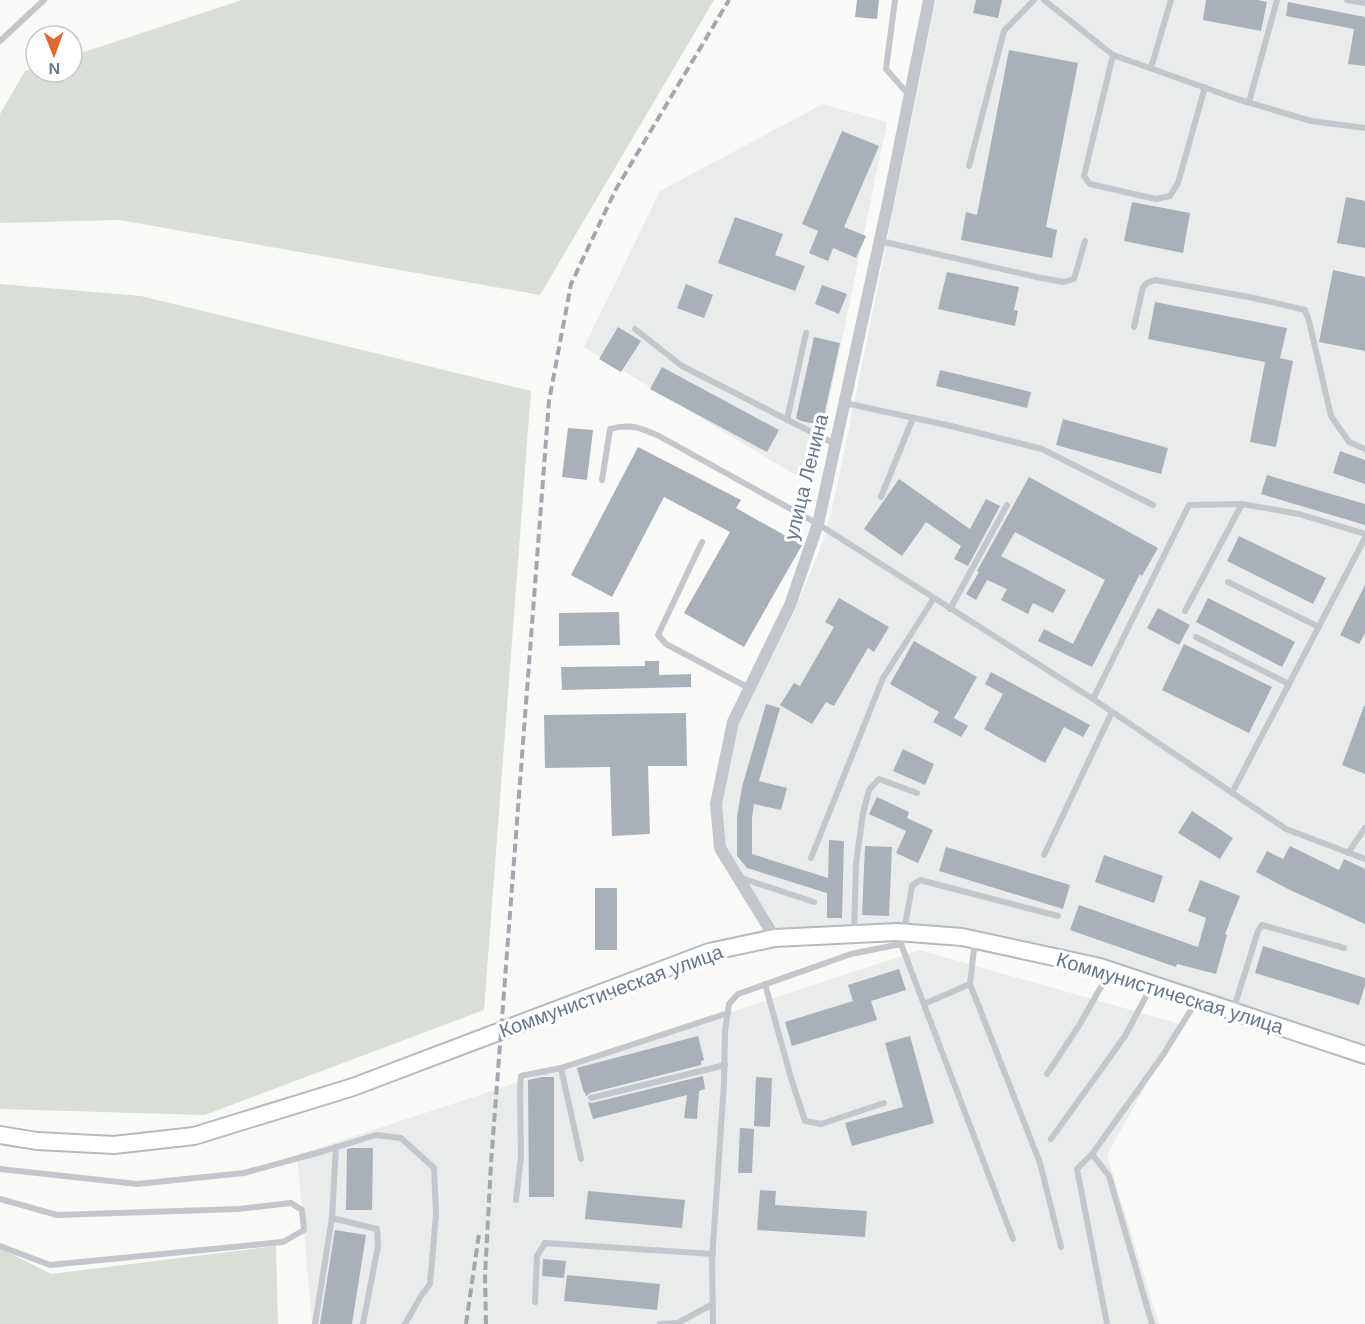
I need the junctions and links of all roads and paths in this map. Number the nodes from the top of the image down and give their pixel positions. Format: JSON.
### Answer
{"nodes":[{"id":1,"x":44,"y":0,"type":"edge"},
{"id":2,"x":895,"y":0,"type":"edge"},
{"id":3,"x":929,"y":0,"type":"edge"},
{"id":4,"x":1034,"y":0,"type":"edge"},
{"id":5,"x":1044,"y":0,"type":"edge"},
{"id":6,"x":1171,"y":0,"type":"edge"},
{"id":7,"x":1277,"y":0,"type":"edge"},
{"id":8,"x":1347,"y":0,"type":"edge"},
{"id":9,"x":1365,"y":3,"type":"edge"},
{"id":10,"x":0,"y":41,"type":"edge"},
{"id":11,"x":1113,"y":55,"type":"junction"},
{"id":12,"x":1151,"y":69,"type":"junction"},
{"id":13,"x":1205,"y":87,"type":"junction"},
{"id":14,"x":910,"y":95,"type":"junction"},
{"id":15,"x":1249,"y":102,"type":"junction"},
{"id":16,"x":1365,"y":128,"type":"edge"},
{"id":17,"x":969,"y":166,"type":"dead end"},
{"id":18,"x":880,"y":240,"type":"junction"},
{"id":19,"x":1085,"y":241,"type":"dead end"},
{"id":20,"x":1134,"y":327,"type":"dead end"},
{"id":21,"x":635,"y":329,"type":"dead end"},
{"id":22,"x":806,"y":333,"type":"dead end"},
{"id":23,"x":844,"y":403,"type":"junction"},
{"id":24,"x":913,"y":418,"type":"junction"},
{"id":25,"x":787,"y":420,"type":"junction"},
{"id":26,"x":835,"y":445,"type":"junction"},
{"id":27,"x":1365,"y":449,"type":"edge"},
{"id":28,"x":602,"y":480,"type":"dead end"},
{"id":29,"x":881,"y":497,"type":"dead end"},
{"id":30,"x":1006,"y":504,"type":"dead end"},
{"id":31,"x":1242,"y":504,"type":"junction"},
{"id":32,"x":1153,"y":505,"type":"dead end"},
{"id":33,"x":818,"y":524,"type":"junction"},
{"id":34,"x":1365,"y":536,"type":"edge"},
{"id":35,"x":702,"y":542,"type":"dead end"},
{"id":36,"x":1228,"y":582,"type":"dead end"},
{"id":37,"x":934,"y":598,"type":"junction"},
{"id":38,"x":950,"y":609,"type":"junction"},
{"id":39,"x":1185,"y":611,"type":"dead end"},
{"id":40,"x":1319,"y":627,"type":"junction"},
{"id":41,"x":1196,"y":637,"type":"dead end"},
{"id":42,"x":1289,"y":684,"type":"junction"},
{"id":43,"x":749,"y":688,"type":"junction"},
{"id":44,"x":1093,"y":699,"type":"junction"},
{"id":45,"x":1112,"y":712,"type":"junction"},
{"id":46,"x":917,"y":793,"type":"dead end"},
{"id":47,"x":1232,"y":793,"type":"junction"},
{"id":48,"x":1365,"y":828,"type":"edge"},
{"id":49,"x":1347,"y":853,"type":"junction"},
{"id":50,"x":1044,"y":855,"type":"dead end"},
{"id":51,"x":811,"y":858,"type":"dead end"},
{"id":52,"x":1365,"y":859,"type":"edge"},
{"id":53,"x":738,"y":876,"type":"junction"},
{"id":54,"x":814,"y":902,"type":"dead end"},
{"id":55,"x":1058,"y":915,"type":"dead end"},
{"id":56,"x":854,"y":934,"type":"junction"},
{"id":57,"x":776,"y":938,"type":"junction"},
{"id":58,"x":903,"y":938,"type":"junction"},
{"id":59,"x":975,"y":940,"type":"junction"},
{"id":60,"x":1344,"y":948,"type":"dead end"},
{"id":61,"x":1110,"y":970,"type":"junction"},
{"id":62,"x":765,"y":984,"type":"junction"},
{"id":63,"x":970,"y":984,"type":"junction"},
{"id":64,"x":1152,"y":985,"type":"junction"},
{"id":65,"x":1197,"y":999,"type":"junction"},
{"id":66,"x":924,"y":1004,"type":"junction"},
{"id":67,"x":1233,"y":1011,"type":"junction"},
{"id":68,"x":728,"y":1013,"type":"junction"},
{"id":69,"x":1365,"y":1055,"type":"edge"},
{"id":70,"x":725,"y":1065,"type":"junction"},
{"id":71,"x":561,"y":1068,"type":"junction"},
{"id":72,"x":1047,"y":1074,"type":"dead end"},
{"id":73,"x":591,"y":1098,"type":"dead end"},
{"id":74,"x":884,"y":1103,"type":"dead end"},
{"id":75,"x":0,"y":1135,"type":"edge"},
{"id":76,"x":1052,"y":1139,"type":"dead end"},
{"id":77,"x":336,"y":1147,"type":"junction"},
{"id":78,"x":1092,"y":1154,"type":"junction"},
{"id":79,"x":581,"y":1159,"type":"dead end"},
{"id":80,"x":0,"y":1169,"type":"edge"},
{"id":81,"x":0,"y":1199,"type":"edge"},
{"id":82,"x":516,"y":1200,"type":"dead end"},
{"id":83,"x":332,"y":1218,"type":"junction"},
{"id":84,"x":1013,"y":1239,"type":"dead end"},
{"id":85,"x":0,"y":1246,"type":"edge"},
{"id":86,"x":1061,"y":1247,"type":"dead end"},
{"id":87,"x":713,"y":1254,"type":"junction"},
{"id":88,"x":535,"y":1302,"type":"dead end"},
{"id":89,"x":713,"y":1304,"type":"junction"},
{"id":90,"x":315,"y":1324,"type":"edge"},
{"id":91,"x":363,"y":1324,"type":"edge"},
{"id":92,"x":405,"y":1324,"type":"edge"},
{"id":93,"x":660,"y":1324,"type":"edge"},
{"id":94,"x":713,"y":1324,"type":"edge"},
{"id":95,"x":1107,"y":1324,"type":"edge"},
{"id":96,"x":1152,"y":1324,"type":"edge"}],
"edges":[{"from":1,"to":10,"type":"lane"},
{"from":2,"to":14,"type":"lane"},
{"from":3,"to":14,"type":"street","name":"улица Ленина"},
{"from":4,"to":17,"type":"lane"},
{"from":5,"to":11,"type":"lane"},
{"from":6,"to":12,"type":"lane"},
{"from":7,"to":15,"type":"lane"},
{"from":8,"to":9,"type":"lane"},
{"from":11,"to":12,"type":"lane"},
{"from":11,"to":13,"type":"lane"},
{"from":12,"to":13,"type":"lane"},
{"from":13,"to":15,"type":"lane"},
{"from":14,"to":18,"type":"street","name":"улица Ленина"},
{"from":15,"to":16,"type":"lane"},
{"from":18,"to":19,"type":"lane"},
{"from":18,"to":23,"type":"street","name":"улица Ленина"},
{"from":20,"to":27,"type":"lane"},
{"from":21,"to":25,"type":"lane"},
{"from":22,"to":25,"type":"lane"},
{"from":23,"to":24,"type":"lane"},
{"from":23,"to":26,"type":"street","name":"улица Ленина"},
{"from":24,"to":29,"type":"lane"},
{"from":24,"to":32,"type":"lane"},
{"from":25,"to":26,"type":"lane"},
{"from":26,"to":33,"type":"street","name":"улица Ленина"},
{"from":28,"to":33,"type":"lane"},
{"from":30,"to":38,"type":"lane"},
{"from":31,"to":34,"type":"lane"},
{"from":31,"to":39,"type":"lane"},
{"from":31,"to":44,"type":"lane"},
{"from":33,"to":37,"type":"lane"},
{"from":33,"to":43,"type":"street","name":"улица Ленина"},
{"from":34,"to":40,"type":"lane"},
{"from":35,"to":43,"type":"lane"},
{"from":36,"to":40,"type":"lane"},
{"from":37,"to":38,"type":"lane"},
{"from":37,"to":51,"type":"lane"},
{"from":38,"to":44,"type":"lane"},
{"from":40,"to":42,"type":"lane"},
{"from":41,"to":42,"type":"lane"},
{"from":42,"to":47,"type":"lane"},
{"from":43,"to":53,"type":"street","name":"улица Ленина"},
{"from":44,"to":45,"type":"lane"},
{"from":45,"to":47,"type":"lane"},
{"from":45,"to":50,"type":"lane"},
{"from":46,"to":56,"type":"lane"},
{"from":47,"to":49,"type":"lane"},
{"from":48,"to":49,"type":"lane"},
{"from":49,"to":52,"type":"lane"},
{"from":53,"to":54,"type":"lane"},
{"from":53,"to":57,"type":"street","name":"улица Ленина"},
{"from":55,"to":58,"type":"lane"},
{"from":56,"to":57,"type":"main road","name":"Коммунистическая улица"},
{"from":56,"to":58,"type":"main road","name":"Коммунистическая улица"},
{"from":57,"to":75,"type":"main road","name":"Коммунистическая улица"},
{"from":58,"to":59,"type":"main road","name":"Коммунистическая улица"},
{"from":58,"to":62,"type":"lane"},
{"from":58,"to":66,"type":"lane"},
{"from":59,"to":61,"type":"main road","name":"Коммунистическая улица"},
{"from":59,"to":63,"type":"lane"},
{"from":60,"to":67,"type":"lane"},
{"from":61,"to":64,"type":"main road","name":"Коммунистическая улица"},
{"from":61,"to":72,"type":"lane"},
{"from":62,"to":68,"type":"lane"},
{"from":62,"to":74,"type":"lane"},
{"from":63,"to":66,"type":"lane"},
{"from":63,"to":86,"type":"lane"},
{"from":64,"to":65,"type":"main road","name":"Коммунистическая улица"},
{"from":64,"to":76,"type":"lane"},
{"from":65,"to":67,"type":"main road","name":"Коммунистическая улица"},
{"from":65,"to":78,"type":"lane"},
{"from":66,"to":84,"type":"lane"},
{"from":67,"to":69,"type":"main road","name":"Коммунистическая улица"},
{"from":68,"to":70,"type":"lane"},
{"from":68,"to":71,"type":"lane"},
{"from":70,"to":73,"type":"lane"},
{"from":70,"to":87,"type":"lane"},
{"from":71,"to":79,"type":"lane"},
{"from":71,"to":82,"type":"lane"},
{"from":77,"to":80,"type":"lane"},
{"from":77,"to":83,"type":"lane"},
{"from":77,"to":92,"type":"lane"},
{"from":78,"to":95,"type":"lane"},
{"from":78,"to":96,"type":"lane"},
{"from":81,"to":85,"type":"lane"},
{"from":83,"to":90,"type":"lane"},
{"from":83,"to":91,"type":"lane"},
{"from":87,"to":88,"type":"lane"},
{"from":87,"to":89,"type":"lane"},
{"from":89,"to":93,"type":"lane"},
{"from":89,"to":94,"type":"lane"}]}
